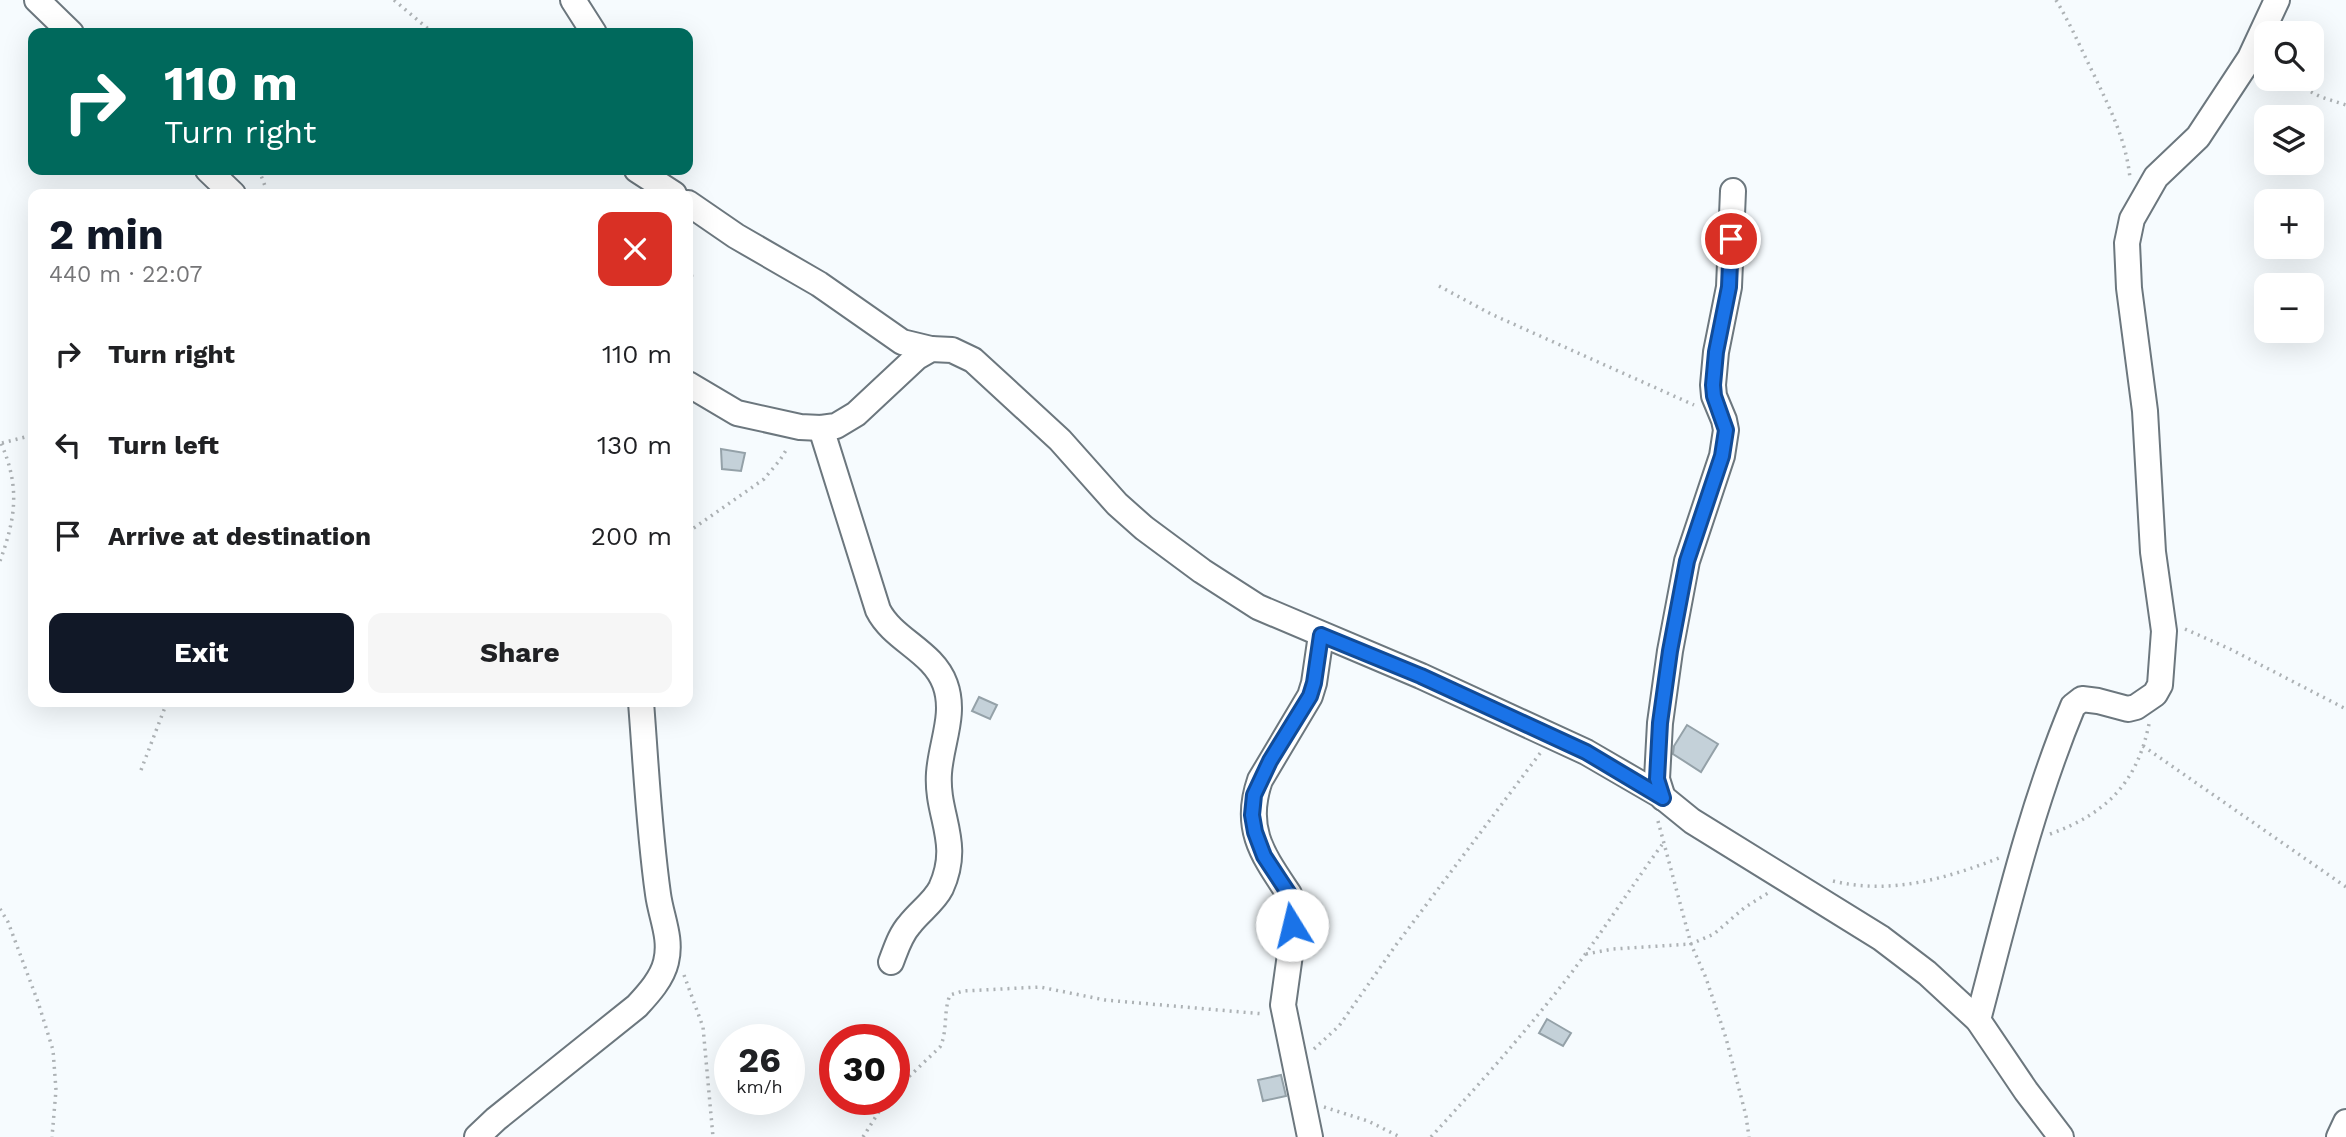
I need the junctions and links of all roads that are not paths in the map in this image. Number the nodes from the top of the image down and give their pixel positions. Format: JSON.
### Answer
{"nodes":[{"id":1,"x":37,"y":0,"type":"edge"},
{"id":2,"x":573,"y":0,"type":"edge"},
{"id":3,"x":2277,"y":0,"type":"edge"},
{"id":4,"x":66,"y":28,"type":"edge"},
{"id":5,"x":591,"y":28,"type":"edge"},
{"id":6,"x":213,"y":175,"type":"edge"},
{"id":7,"x":648,"y":175,"type":"edge"},
{"id":8,"x":667,"y":185,"type":"edge"},
{"id":9,"x":228,"y":189,"type":"edge"},
{"id":10,"x":1733,"y":191,"type":"dead end"},
{"id":11,"x":693,"y":206,"type":"edge"},
{"id":12,"x":931,"y":349,"type":"junction"},
{"id":13,"x":693,"y":386,"type":"edge"},
{"id":14,"x":811,"y":427,"type":"junction"},
{"id":15,"x":1321,"y":635,"type":"junction"},
{"id":16,"x":641,"y":707,"type":"edge"},
{"id":17,"x":1661,"y":796,"type":"junction"},
{"id":18,"x":891,"y":962,"type":"dead end"},
{"id":19,"x":1978,"y":1020,"type":"junction"},
{"id":20,"x":2346,"y":1122,"type":"edge"},
{"id":21,"x":477,"y":1137,"type":"edge"},
{"id":22,"x":1310,"y":1137,"type":"edge"},
{"id":23,"x":2062,"y":1137,"type":"edge"},
{"id":24,"x":2339,"y":1137,"type":"edge"}],
"edges":[{"from":1,"to":4,"type":"street"},
{"from":2,"to":5,"type":"street"},
{"from":3,"to":19,"type":"street"},
{"from":6,"to":9,"type":"street"},
{"from":7,"to":8,"type":"street"},
{"from":10,"to":17,"type":"street"},
{"from":11,"to":12,"type":"street"},
{"from":12,"to":14,"type":"street"},
{"from":12,"to":15,"type":"street"},
{"from":13,"to":14,"type":"street"},
{"from":14,"to":18,"type":"street"},
{"from":15,"to":17,"type":"street"},
{"from":15,"to":22,"type":"street"},
{"from":16,"to":21,"type":"street"},
{"from":17,"to":19,"type":"street"},
{"from":19,"to":23,"type":"street"},
{"from":20,"to":24,"type":"street"}]}
